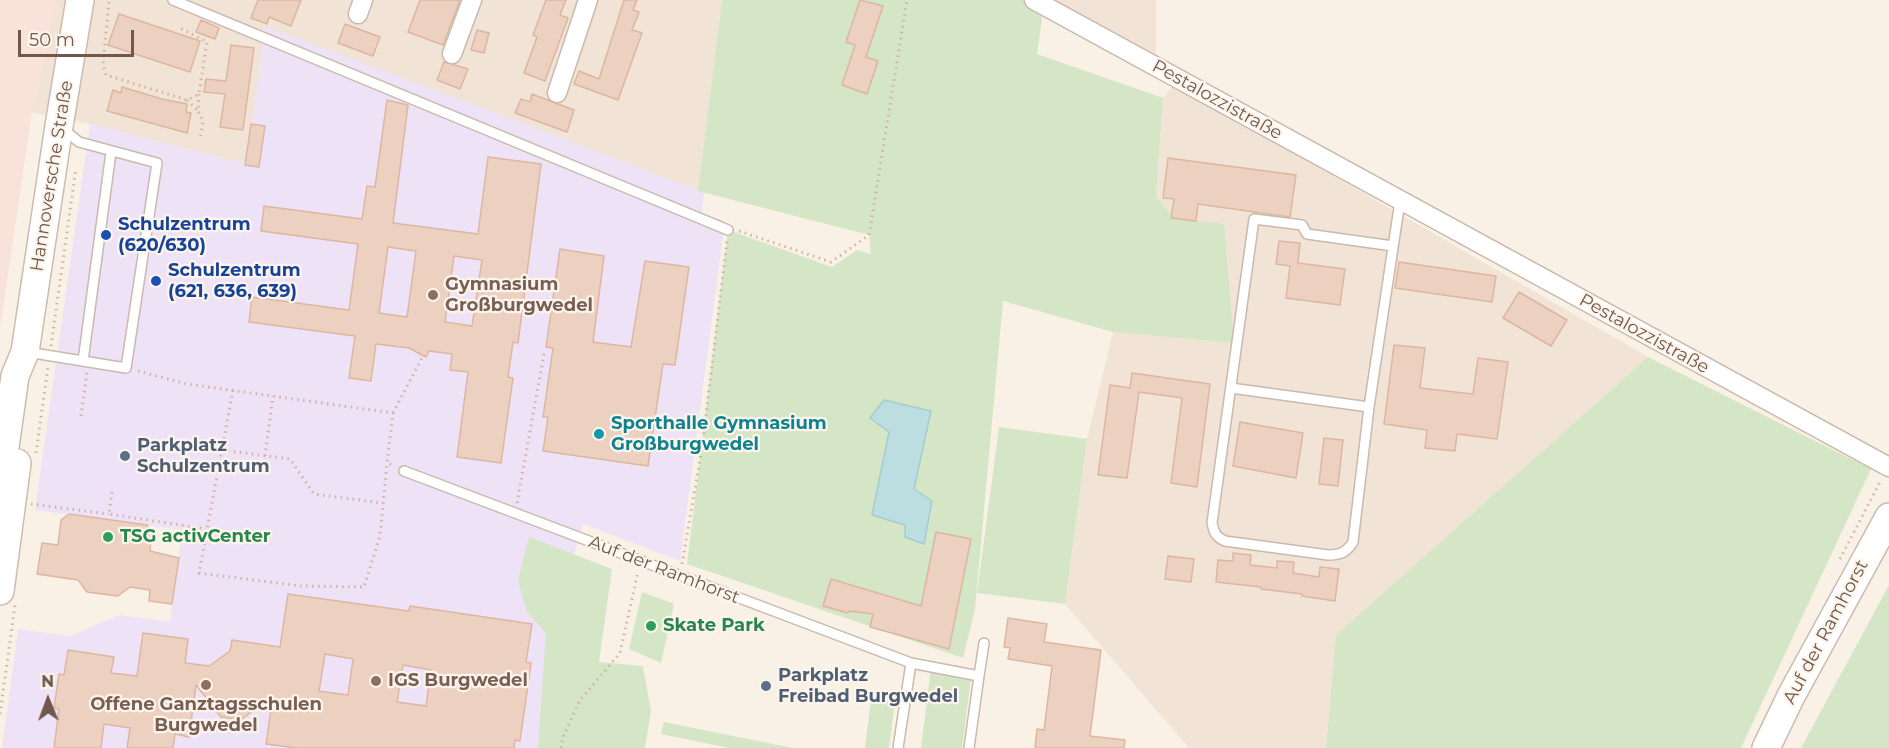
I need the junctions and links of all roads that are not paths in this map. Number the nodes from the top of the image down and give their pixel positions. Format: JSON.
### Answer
{"nodes":[{"id":1,"x":80,"y":0,"type":"edge"},
{"id":2,"x":173,"y":0,"type":"edge"},
{"id":3,"x":472,"y":0,"type":"edge"},
{"id":4,"x":588,"y":0,"type":"edge"},
{"id":5,"x":1034,"y":0,"type":"edge"},
{"id":6,"x":452,"y":54,"type":"dead end"},
{"id":7,"x":556,"y":93,"type":"dead end"},
{"id":8,"x":69,"y":134,"type":"junction"},
{"id":9,"x":111,"y":152,"type":"junction"},
{"id":10,"x":1401,"y":201,"type":"junction"},
{"id":11,"x":728,"y":230,"type":"road end"},
{"id":12,"x":1393,"y":246,"type":"junction"},
{"id":13,"x":37,"y":354,"type":"junction"},
{"id":14,"x":86,"y":361,"type":"junction"},
{"id":15,"x":1231,"y":388,"type":"junction"},
{"id":16,"x":1369,"y":406,"type":"junction"},
{"id":17,"x":1889,"y":467,"type":"edge"},
{"id":18,"x":404,"y":471,"type":"road end"},
{"id":19,"x":10,"y":480,"type":"edge"},
{"id":20,"x":1889,"y":518,"type":"edge"},
{"id":21,"x":0,"y":591,"type":"edge"},
{"id":22,"x":984,"y":644,"type":"dead end"},
{"id":23,"x":911,"y":663,"type":"junction"},
{"id":24,"x":979,"y":676,"type":"junction"},
{"id":25,"x":898,"y":748,"type":"edge"},
{"id":26,"x":969,"y":748,"type":"edge"},
{"id":27,"x":1766,"y":748,"type":"edge"}],
"edges":[{"from":1,"to":8,"type":"main road","name":"Hannoversche Straße"},
{"from":2,"to":11,"type":"lane"},
{"from":3,"to":6,"type":"street"},
{"from":4,"to":7,"type":"street"},
{"from":5,"to":10,"type":"street","name":"Pestalozzistraße"},
{"from":8,"to":9,"type":"lane"},
{"from":8,"to":13,"type":"main road","name":"Hannoversche Straße"},
{"from":9,"to":14,"type":"lane"},
{"from":9,"to":14,"type":"lane"},
{"from":10,"to":12,"type":"lane"},
{"from":10,"to":17,"type":"street","name":"Pestalozzistraße"},
{"from":12,"to":15,"type":"lane"},
{"from":12,"to":16,"type":"lane"},
{"from":13,"to":14,"type":"lane"},
{"from":13,"to":19,"type":"main road","name":"Hannoversche Straße"},
{"from":15,"to":16,"type":"lane"},
{"from":15,"to":16,"type":"lane"},
{"from":18,"to":23,"type":"lane","name":"Auf der Ramhorst"},
{"from":19,"to":21,"type":"main road","name":"Hannoversche Straße"},
{"from":20,"to":27,"type":"main road","name":"Auf der Ramhorst"},
{"from":22,"to":24,"type":"lane"},
{"from":23,"to":24,"type":"lane","name":"Auf der Ramhorst"},
{"from":23,"to":25,"type":"lane"},
{"from":24,"to":26,"type":"lane"}]}
